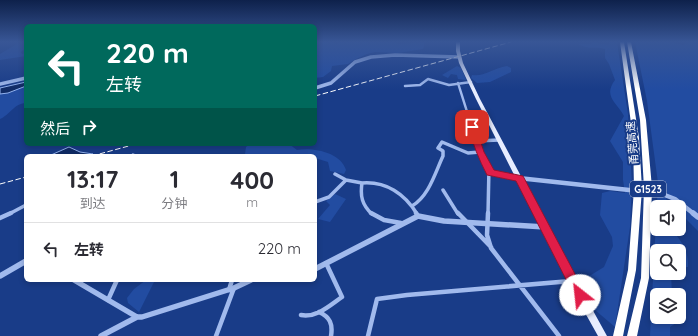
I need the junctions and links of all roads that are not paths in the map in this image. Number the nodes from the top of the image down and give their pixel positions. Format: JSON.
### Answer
{"nodes":[{"id":1,"x":459,"y":57,"type":"edge"},
{"id":2,"x":366,"y":58,"type":"edge"},
{"id":3,"x":624,"y":58,"type":"edge"},
{"id":4,"x":632,"y":58,"type":"edge"},
{"id":5,"x":24,"y":78,"type":"edge"},
{"id":6,"x":471,"y":82,"type":"junction"},
{"id":7,"x":458,"y":83,"type":"junction"},
{"id":8,"x":0,"y":84,"type":"edge"},
{"id":9,"x":405,"y":86,"type":"dead end"},
{"id":10,"x":317,"y":87,"type":"edge"},
{"id":11,"x":499,"y":140,"type":"junction"},
{"id":12,"x":476,"y":141,"type":"junction"},
{"id":13,"x":480,"y":152,"type":"junction"},
{"id":14,"x":490,"y":173,"type":"junction"},
{"id":15,"x":336,"y":174,"type":"dead end"},
{"id":16,"x":520,"y":178,"type":"junction"},
{"id":17,"x":346,"y":180,"type":"junction"},
{"id":18,"x":362,"y":183,"type":"junction"},
{"id":19,"x":443,"y":190,"type":"dead end"},
{"id":20,"x":629,"y":190,"type":"tunnel mouth"},
{"id":21,"x":662,"y":194,"type":"tunnel mouth"},
{"id":22,"x":317,"y":202,"type":"edge"},
{"id":23,"x":24,"y":206,"type":"edge"},
{"id":24,"x":412,"y":206,"type":"junction"},
{"id":25,"x":418,"y":216,"type":"junction"},
{"id":26,"x":698,"y":217,"type":"edge"},
{"id":27,"x":0,"y":218,"type":"edge"},
{"id":28,"x":467,"y":222,"type":"junction"},
{"id":29,"x":404,"y":223,"type":"junction"},
{"id":30,"x":488,"y":224,"type":"junction"},
{"id":31,"x":545,"y":227,"type":"junction"},
{"id":32,"x":491,"y":248,"type":"junction"},
{"id":33,"x":24,"y":262,"type":"edge"},
{"id":34,"x":326,"y":263,"type":"junction"},
{"id":35,"x":317,"y":268,"type":"edge"},
{"id":36,"x":0,"y":276,"type":"edge"},
{"id":37,"x":572,"y":281,"type":"junction"},
{"id":38,"x":77,"y":282,"type":"edge"},
{"id":39,"x":116,"y":282,"type":"edge"},
{"id":40,"x":232,"y":282,"type":"edge"},
{"id":41,"x":247,"y":282,"type":"edge"},
{"id":42,"x":521,"y":285,"type":"junction"},
{"id":43,"x":231,"y":289,"type":"junction"},
{"id":44,"x":108,"y":300,"type":"junction"},
{"id":45,"x":318,"y":312,"type":"junction"},
{"id":46,"x":300,"y":315,"type":"dead end"},
{"id":47,"x":137,"y":317,"type":"junction"},
{"id":48,"x":618,"y":332,"type":"edge"},
{"id":49,"x":101,"y":336,"type":"edge"},
{"id":50,"x":216,"y":336,"type":"edge"},
{"id":51,"x":331,"y":336,"type":"edge"},
{"id":52,"x":368,"y":336,"type":"edge"},
{"id":53,"x":559,"y":336,"type":"edge"},
{"id":54,"x":603,"y":336,"type":"edge"},
{"id":55,"x":632,"y":336,"type":"edge"}],
"edges":[{"from":1,"to":6,"type":"main road"},
{"from":2,"to":10,"type":"street"},
{"from":3,"to":48,"type":"highway","name":"甬莞高速","number":"G1523"},
{"from":4,"to":55,"type":"highway","name":"甬莞高速","number":"G1523"},
{"from":5,"to":8,"type":"street"},
{"from":6,"to":7,"type":"street"},
{"from":6,"to":11,"type":"main road"},
{"from":7,"to":9,"type":"street"},
{"from":7,"to":12,"type":"street"},
{"from":11,"to":12,"type":"street"},
{"from":11,"to":16,"type":"main road"},
{"from":12,"to":13,"type":"street"},
{"from":13,"to":14,"type":"street"},
{"from":13,"to":24,"type":"street"},
{"from":14,"to":16,"type":"street"},
{"from":14,"to":30,"type":"street"},
{"from":15,"to":17,"type":"street"},
{"from":16,"to":20,"type":"street"},
{"from":16,"to":31,"type":"main road"},
{"from":17,"to":18,"type":"street"},
{"from":17,"to":22,"type":"street"},
{"from":18,"to":24,"type":"street"},
{"from":18,"to":29,"type":"street"},
{"from":19,"to":28,"type":"street"},
{"from":21,"to":26,"type":"street"},
{"from":23,"to":27,"type":"street"},
{"from":24,"to":25,"type":"street"},
{"from":25,"to":28,"type":"street"},
{"from":25,"to":29,"type":"street"},
{"from":28,"to":30,"type":"street"},
{"from":28,"to":32,"type":"street"},
{"from":29,"to":34,"type":"street"},
{"from":30,"to":31,"type":"street"},
{"from":30,"to":32,"type":"street"},
{"from":31,"to":37,"type":"main road"},
{"from":32,"to":42,"type":"street"},
{"from":33,"to":36,"type":"street"},
{"from":34,"to":35,"type":"street"},
{"from":34,"to":45,"type":"street"},
{"from":37,"to":42,"type":"street"},
{"from":37,"to":54,"type":"main road"},
{"from":38,"to":44,"type":"street"},
{"from":39,"to":44,"type":"street"},
{"from":40,"to":43,"type":"street"},
{"from":41,"to":43,"type":"street"},
{"from":42,"to":52,"type":"street"},
{"from":42,"to":53,"type":"street"},
{"from":43,"to":47,"type":"street"},
{"from":43,"to":50,"type":"street"},
{"from":44,"to":47,"type":"street"},
{"from":45,"to":46,"type":"street"},
{"from":45,"to":51,"type":"street"},
{"from":47,"to":49,"type":"street"}]}
